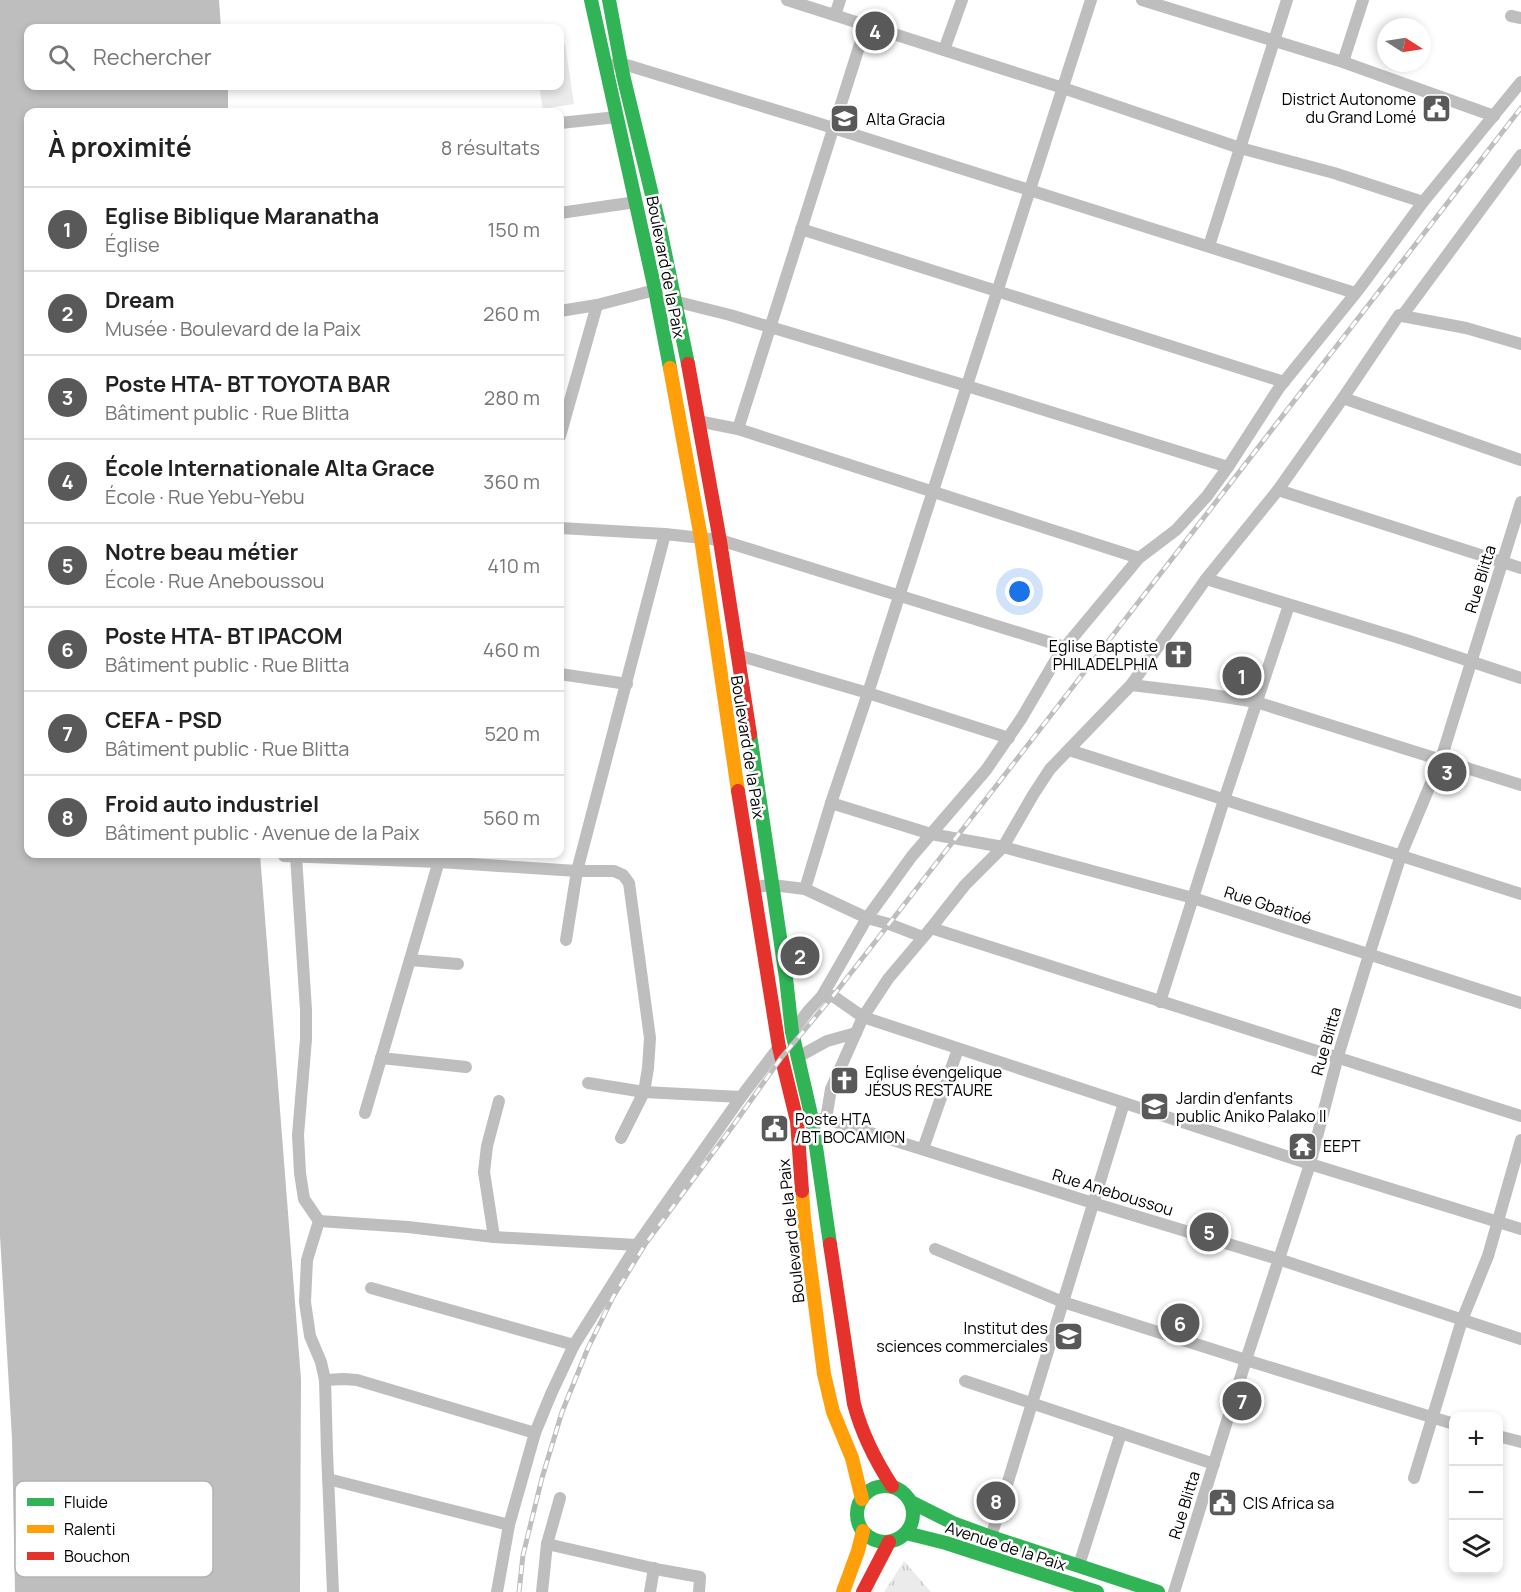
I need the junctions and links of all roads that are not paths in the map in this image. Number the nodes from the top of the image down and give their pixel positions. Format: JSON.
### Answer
{"nodes":[{"id":1,"x":591,"y":0,"type":"edge"},
{"id":2,"x":609,"y":0,"type":"edge"},
{"id":3,"x":787,"y":0,"type":"edge"},
{"id":4,"x":840,"y":0,"type":"edge"},
{"id":5,"x":962,"y":0,"type":"edge"},
{"id":6,"x":1091,"y":0,"type":"edge"},
{"id":7,"x":1142,"y":0,"type":"edge"},
{"id":8,"x":1287,"y":0,"type":"edge"},
{"id":9,"x":1363,"y":0,"type":"edge"},
{"id":10,"x":835,"y":15,"type":"junction"},
{"id":11,"x":866,"y":25,"type":"junction"},
{"id":12,"x":1274,"y":40,"type":"junction"},
{"id":13,"x":944,"y":50,"type":"junction"},
{"id":14,"x":1343,"y":62,"type":"junction"},
{"id":15,"x":620,"y":63,"type":"junction"},
{"id":16,"x":606,"y":66,"type":"junction"},
{"id":17,"x":1521,"y":82,"type":"edge"},
{"id":18,"x":1063,"y":88,"type":"junction"},
{"id":19,"x":1494,"y":116,"type":"junction"},
{"id":20,"x":617,"y":117,"type":"junction"},
{"id":21,"x":564,"y":123,"type":"edge"},
{"id":22,"x":833,"y":128,"type":"junction"},
{"id":23,"x":1240,"y":148,"type":"junction"},
{"id":24,"x":1521,"y":155,"type":"edge"},
{"id":25,"x":1030,"y":190,"type":"junction"},
{"id":26,"x":636,"y":202,"type":"junction"},
{"id":27,"x":1423,"y":202,"type":"junction"},
{"id":28,"x":564,"y":212,"type":"edge"},
{"id":29,"x":801,"y":229,"type":"junction"},
{"id":30,"x":1209,"y":246,"type":"junction"},
{"id":31,"x":655,"y":290,"type":"junction"},
{"id":32,"x":998,"y":291,"type":"junction"},
{"id":33,"x":1355,"y":293,"type":"junction"},
{"id":34,"x":674,"y":301,"type":"junction"},
{"id":35,"x":597,"y":305,"type":"junction"},
{"id":36,"x":564,"y":310,"type":"edge"},
{"id":37,"x":1402,"y":316,"type":"junction"},
{"id":38,"x":769,"y":327,"type":"junction"},
{"id":39,"x":1521,"y":344,"type":"edge"},
{"id":40,"x":1284,"y":382,"type":"junction"},
{"id":41,"x":967,"y":386,"type":"junction"},
{"id":42,"x":1343,"y":398,"type":"junction"},
{"id":43,"x":698,"y":421,"type":"junction"},
{"id":44,"x":564,"y":422,"type":"edge"},
{"id":45,"x":738,"y":429,"type":"junction"},
{"id":46,"x":1521,"y":460,"type":"edge"},
{"id":47,"x":1228,"y":467,"type":"junction"},
{"id":48,"x":1278,"y":490,"type":"junction"},
{"id":49,"x":933,"y":492,"type":"junction"},
{"id":50,"x":1521,"y":502,"type":"edge"},
{"id":51,"x":564,"y":528,"type":"edge"},
{"id":52,"x":665,"y":534,"type":"junction"},
{"id":53,"x":701,"y":538,"type":"junction"},
{"id":54,"x":720,"y":540,"type":"junction"},
{"id":55,"x":1139,"y":558,"type":"junction"},
{"id":56,"x":1503,"y":562,"type":"junction"},
{"id":57,"x":1521,"y":568,"type":"edge"},
{"id":58,"x":1206,"y":579,"type":"junction"},
{"id":59,"x":900,"y":595,"type":"junction"},
{"id":60,"x":1289,"y":604,"type":"junction"},
{"id":61,"x":1065,"y":647,"type":"junction"},
{"id":62,"x":737,"y":655,"type":"junction"},
{"id":63,"x":1471,"y":660,"type":"junction"},
{"id":64,"x":564,"y":675,"type":"edge"},
{"id":65,"x":1521,"y":678,"type":"edge"},
{"id":66,"x":627,"y":684,"type":"junction"},
{"id":67,"x":1131,"y":685,"type":"junction"},
{"id":68,"x":868,"y":693,"type":"junction"},
{"id":69,"x":1256,"y":702,"type":"junction"},
{"id":70,"x":1009,"y":738,"type":"junction"},
{"id":71,"x":1069,"y":750,"type":"junction"},
{"id":72,"x":1441,"y":759,"type":"junction"},
{"id":73,"x":1521,"y":785,"type":"edge"},
{"id":74,"x":1224,"y":800,"type":"junction"},
{"id":75,"x":831,"y":803,"type":"junction"},
{"id":76,"x":931,"y":834,"type":"junction"},
{"id":77,"x":1003,"y":847,"type":"junction"},
{"id":78,"x":1401,"y":855,"type":"junction"},
{"id":79,"x":290,"y":858,"type":"edge"},
{"id":80,"x":440,"y":858,"type":"edge"},
{"id":81,"x":577,"y":871,"type":"junction"},
{"id":82,"x":772,"y":885,"type":"junction"},
{"id":83,"x":753,"y":887,"type":"junction"},
{"id":84,"x":805,"y":889,"type":"junction"},
{"id":85,"x":1521,"y":894,"type":"edge"},
{"id":86,"x":1193,"y":898,"type":"junction"},
{"id":87,"x":867,"y":918,"type":"junction"},
{"id":88,"x":927,"y":933,"type":"junction"},
{"id":89,"x":566,"y":940,"type":"dead end"},
{"id":90,"x":1369,"y":955,"type":"junction"},
{"id":91,"x":410,"y":960,"type":"junction"},
{"id":92,"x":458,"y":964,"type":"dead end"},
{"id":93,"x":822,"y":996,"type":"junction"},
{"id":94,"x":1160,"y":1002,"type":"junction"},
{"id":95,"x":1521,"y":1003,"type":"edge"},
{"id":96,"x":863,"y":1017,"type":"junction"},
{"id":97,"x":856,"y":1033,"type":"junction"},
{"id":98,"x":794,"y":1037,"type":"junction"},
{"id":99,"x":779,"y":1047,"type":"junction"},
{"id":100,"x":958,"y":1048,"type":"junction"},
{"id":101,"x":1338,"y":1056,"type":"junction"},
{"id":102,"x":798,"y":1057,"type":"junction"},
{"id":103,"x":381,"y":1058,"type":"junction"},
{"id":104,"x":466,"y":1067,"type":"dead end"},
{"id":105,"x":588,"y":1083,"type":"dead end"},
{"id":106,"x":644,"y":1092,"type":"junction"},
{"id":107,"x":741,"y":1097,"type":"junction"},
{"id":108,"x":499,"y":1101,"type":"dead end"},
{"id":109,"x":1124,"y":1103,"type":"junction"},
{"id":110,"x":365,"y":1113,"type":"dead end"},
{"id":111,"x":1521,"y":1116,"type":"edge"},
{"id":112,"x":812,"y":1119,"type":"junction"},
{"id":113,"x":826,"y":1119,"type":"junction"},
{"id":114,"x":797,"y":1121,"type":"junction"},
{"id":115,"x":621,"y":1138,"type":"dead end"},
{"id":116,"x":1521,"y":1140,"type":"edge"},
{"id":117,"x":923,"y":1149,"type":"junction"},
{"id":118,"x":1310,"y":1164,"type":"junction"},
{"id":119,"x":1093,"y":1203,"type":"junction"},
{"id":120,"x":319,"y":1221,"type":"junction"},
{"id":121,"x":1497,"y":1222,"type":"junction"},
{"id":122,"x":1521,"y":1229,"type":"edge"},
{"id":123,"x":494,"y":1237,"type":"junction"},
{"id":124,"x":637,"y":1245,"type":"junction"},
{"id":125,"x":935,"y":1249,"type":"dead end"},
{"id":126,"x":1278,"y":1259,"type":"junction"},
{"id":127,"x":835,"y":1273,"type":"junction"},
{"id":128,"x":811,"y":1277,"type":"junction"},
{"id":129,"x":370,"y":1288,"type":"dead end"},
{"id":130,"x":1063,"y":1302,"type":"junction"},
{"id":131,"x":1462,"y":1320,"type":"junction"},
{"id":132,"x":1521,"y":1339,"type":"edge"},
{"id":133,"x":574,"y":1345,"type":"junction"},
{"id":134,"x":1246,"y":1360,"type":"junction"},
{"id":135,"x":325,"y":1380,"type":"junction"},
{"id":136,"x":965,"y":1381,"type":"dead end"},
{"id":137,"x":1032,"y":1404,"type":"junction"},
{"id":138,"x":1432,"y":1418,"type":"junction"},
{"id":139,"x":1449,"y":1423,"type":"edge"},
{"id":140,"x":535,"y":1433,"type":"junction"},
{"id":141,"x":1120,"y":1434,"type":"junction"},
{"id":142,"x":1503,"y":1437,"type":"edge"},
{"id":143,"x":1521,"y":1442,"type":"edge"},
{"id":144,"x":1214,"y":1464,"type":"junction"},
{"id":145,"x":1414,"y":1478,"type":"dead end"},
{"id":146,"x":328,"y":1479,"type":"junction"},
{"id":147,"x":892,"y":1486,"type":"junction"},
{"id":148,"x":560,"y":1498,"type":"dead end"},
{"id":149,"x":862,"y":1499,"type":"junction"},
{"id":150,"x":911,"y":1502,"type":"junction"},
{"id":151,"x":509,"y":1525,"type":"junction"},
{"id":152,"x":863,"y":1530,"type":"junction"},
{"id":153,"x":906,"y":1533,"type":"junction"},
{"id":154,"x":991,"y":1537,"type":"junction"},
{"id":155,"x":889,"y":1542,"type":"junction"},
{"id":156,"x":547,"y":1544,"type":"junction"},
{"id":157,"x":1078,"y":1565,"type":"junction"},
{"id":158,"x":654,"y":1569,"type":"junction"},
{"id":159,"x":333,"y":1592,"type":"edge"},
{"id":160,"x":497,"y":1592,"type":"edge"},
{"id":161,"x":542,"y":1592,"type":"edge"},
{"id":162,"x":650,"y":1592,"type":"edge"},
{"id":163,"x":699,"y":1592,"type":"edge"},
{"id":164,"x":843,"y":1592,"type":"edge"},
{"id":165,"x":863,"y":1592,"type":"edge"},
{"id":166,"x":1097,"y":1592,"type":"edge"},
{"id":167,"x":1158,"y":1592,"type":"edge"},
{"id":168,"x":1174,"y":1592,"type":"edge"}],
"edges":[{"from":1,"to":16,"type":"main road","name":"Boulevard de la Paix"},
{"from":2,"to":15,"type":"main road","name":"Boulevard de la Paix"},
{"from":3,"to":10,"type":"street"},
{"from":4,"to":10,"type":"street"},
{"from":5,"to":13,"type":"street"},
{"from":6,"to":18,"type":"street"},
{"from":7,"to":12,"type":"street"},
{"from":8,"to":12,"type":"street"},
{"from":9,"to":14,"type":"street"},
{"from":10,"to":11,"type":"street"},
{"from":11,"to":13,"type":"street"},
{"from":11,"to":22,"type":"street"},
{"from":12,"to":14,"type":"street"},
{"from":12,"to":23,"type":"street"},
{"from":13,"to":18,"type":"street"},
{"from":14,"to":19,"type":"street"},
{"from":15,"to":16,"type":"street"},
{"from":15,"to":22,"type":"street"},
{"from":15,"to":34,"type":"main road","name":"Boulevard de la Paix"},
{"from":16,"to":20,"type":"main road","name":"Boulevard de la Paix"},
{"from":17,"to":19,"type":"street"},
{"from":18,"to":23,"type":"street"},
{"from":18,"to":25,"type":"street"},
{"from":19,"to":27,"type":"street"},
{"from":20,"to":21,"type":"street"},
{"from":20,"to":26,"type":"main road","name":"Boulevard de la Paix"},
{"from":22,"to":25,"type":"street"},
{"from":22,"to":29,"type":"street"},
{"from":23,"to":27,"type":"street"},
{"from":23,"to":30,"type":"street"},
{"from":24,"to":37,"type":"street"},
{"from":25,"to":30,"type":"street"},
{"from":25,"to":32,"type":"street"},
{"from":26,"to":28,"type":"street"},
{"from":26,"to":31,"type":"main road","name":"Boulevard de la Paix"},
{"from":27,"to":33,"type":"street"},
{"from":29,"to":32,"type":"street"},
{"from":29,"to":38,"type":"street"},
{"from":30,"to":33,"type":"street"},
{"from":31,"to":35,"type":"street"},
{"from":31,"to":53,"type":"main road","name":"Boulevard de la Paix"},
{"from":32,"to":40,"type":"street"},
{"from":32,"to":41,"type":"street"},
{"from":33,"to":40,"type":"street"},
{"from":34,"to":38,"type":"street"},
{"from":34,"to":43,"type":"main road","name":"Boulevard de la Paix"},
{"from":35,"to":36,"type":"street"},
{"from":35,"to":44,"type":"street"},
{"from":37,"to":39,"type":"street"},
{"from":37,"to":42,"type":"street"},
{"from":38,"to":41,"type":"street"},
{"from":38,"to":45,"type":"street"},
{"from":40,"to":47,"type":"street"},
{"from":41,"to":47,"type":"street"},
{"from":41,"to":49,"type":"street"},
{"from":42,"to":46,"type":"street"},
{"from":42,"to":48,"type":"street"},
{"from":43,"to":45,"type":"street"},
{"from":43,"to":54,"type":"main road","name":"Boulevard de la Paix"},
{"from":45,"to":49,"type":"street"},
{"from":47,"to":55,"type":"street"},
{"from":48,"to":56,"type":"street"},
{"from":48,"to":58,"type":"street"},
{"from":49,"to":55,"type":"street"},
{"from":49,"to":59,"type":"street"},
{"from":50,"to":56,"type":"street","name":"Rue Blitta"},
{"from":51,"to":52,"type":"street"},
{"from":52,"to":53,"type":"street"},
{"from":52,"to":66,"type":"street"},
{"from":53,"to":54,"type":"street"},
{"from":53,"to":83,"type":"main road","name":"Boulevard de la Paix"},
{"from":54,"to":59,"type":"street"},
{"from":54,"to":62,"type":"main road","name":"Boulevard de la Paix"},
{"from":55,"to":61,"type":"street"},
{"from":56,"to":57,"type":"street"},
{"from":56,"to":63,"type":"street","name":"Rue Blitta"},
{"from":58,"to":60,"type":"street"},
{"from":58,"to":67,"type":"street"},
{"from":59,"to":61,"type":"street"},
{"from":59,"to":68,"type":"street"},
{"from":60,"to":63,"type":"street"},
{"from":60,"to":69,"type":"street"},
{"from":61,"to":70,"type":"street"},
{"from":62,"to":68,"type":"street"},
{"from":62,"to":82,"type":"main road","name":"Boulevard de la Paix"},
{"from":63,"to":65,"type":"street"},
{"from":63,"to":72,"type":"street","name":"Rue Blitta"},
{"from":64,"to":66,"type":"street"},
{"from":66,"to":81,"type":"street"},
{"from":67,"to":69,"type":"street"},
{"from":67,"to":71,"type":"street"},
{"from":68,"to":70,"type":"street"},
{"from":68,"to":75,"type":"street"},
{"from":69,"to":72,"type":"street"},
{"from":69,"to":74,"type":"street"},
{"from":70,"to":76,"type":"street"},
{"from":71,"to":74,"type":"street"},
{"from":71,"to":77,"type":"street"},
{"from":72,"to":73,"type":"street"},
{"from":72,"to":78,"type":"street","name":"Rue Blitta"},
{"from":74,"to":78,"type":"street"},
{"from":74,"to":86,"type":"street"},
{"from":75,"to":76,"type":"street","name":"Rue Gbatioé"},
{"from":75,"to":84,"type":"street"},
{"from":76,"to":77,"type":"street","name":"Rue Gbatioé"},
{"from":76,"to":87,"type":"street"},
{"from":77,"to":86,"type":"street","name":"Rue Gbatioé"},
{"from":77,"to":88,"type":"street"},
{"from":78,"to":85,"type":"street"},
{"from":78,"to":90,"type":"street","name":"Rue Blitta"},
{"from":79,"to":120,"type":"street"},
{"from":80,"to":81,"type":"street"},
{"from":80,"to":91,"type":"street"},
{"from":81,"to":89,"type":"street"},
{"from":81,"to":106,"type":"street"},
{"from":82,"to":83,"type":"street"},
{"from":82,"to":84,"type":"street"},
{"from":82,"to":98,"type":"main road","name":"Boulevard de la Paix"},
{"from":83,"to":99,"type":"main road","name":"Boulevard de la Paix"},
{"from":84,"to":87,"type":"street"},
{"from":86,"to":90,"type":"street","name":"Rue Gbatioé"},
{"from":86,"to":94,"type":"street"},
{"from":87,"to":88,"type":"street"},
{"from":87,"to":93,"type":"street"},
{"from":88,"to":94,"type":"street"},
{"from":88,"to":96,"type":"street"},
{"from":90,"to":95,"type":"street","name":"Rue Gbatioé"},
{"from":90,"to":101,"type":"street","name":"Rue Blitta"},
{"from":91,"to":92,"type":"street"},
{"from":91,"to":103,"type":"street"},
{"from":93,"to":96,"type":"street"},
{"from":93,"to":98,"type":"street"},
{"from":94,"to":101,"type":"street"},
{"from":96,"to":97,"type":"street"},
{"from":96,"to":100,"type":"street"},
{"from":97,"to":102,"type":"street"},
{"from":97,"to":113,"type":"street"},
{"from":98,"to":102,"type":"main road","name":"Boulevard de la Paix"},
{"from":99,"to":107,"type":"street"},
{"from":99,"to":114,"type":"main road","name":"Boulevard de la Paix"},
{"from":100,"to":109,"type":"street"},
{"from":100,"to":117,"type":"street"},
{"from":101,"to":111,"type":"street"},
{"from":101,"to":118,"type":"street","name":"Rue Blitta"},
{"from":102,"to":112,"type":"main road","name":"Boulevard de la Paix"},
{"from":103,"to":104,"type":"street"},
{"from":103,"to":110,"type":"street"},
{"from":105,"to":106,"type":"street"},
{"from":106,"to":107,"type":"street"},
{"from":106,"to":115,"type":"street"},
{"from":107,"to":124,"type":"street"},
{"from":108,"to":123,"type":"street"},
{"from":109,"to":118,"type":"street"},
{"from":109,"to":119,"type":"street"},
{"from":112,"to":113,"type":"street","name":"Rue Aneboussou"},
{"from":112,"to":114,"type":"street","name":"Rue Aneboussou"},
{"from":112,"to":127,"type":"main road","name":"Boulevard de la Paix"},
{"from":113,"to":117,"type":"street","name":"Rue Aneboussou"},
{"from":114,"to":128,"type":"main road","name":"Boulevard de la Paix"},
{"from":116,"to":121,"type":"street"},
{"from":117,"to":119,"type":"street","name":"Rue Aneboussou"},
{"from":118,"to":121,"type":"street"},
{"from":118,"to":126,"type":"street","name":"Rue Blitta"},
{"from":119,"to":126,"type":"street","name":"Rue Aneboussou"},
{"from":119,"to":130,"type":"street"},
{"from":120,"to":123,"type":"street"},
{"from":120,"to":135,"type":"street"},
{"from":121,"to":122,"type":"street"},
{"from":121,"to":131,"type":"street"},
{"from":123,"to":124,"type":"street"},
{"from":124,"to":133,"type":"street"},
{"from":125,"to":130,"type":"street"},
{"from":126,"to":131,"type":"street","name":"Rue Aneboussou"},
{"from":126,"to":134,"type":"street","name":"Rue Blitta"},
{"from":127,"to":128,"type":"main road"},
{"from":127,"to":147,"type":"main road","name":"Boulevard de la Paix"},
{"from":128,"to":149,"type":"main road","name":"Boulevard de la Paix"},
{"from":129,"to":133,"type":"street"},
{"from":130,"to":134,"type":"street"},
{"from":130,"to":137,"type":"street"},
{"from":131,"to":132,"type":"street","name":"Rue Aneboussou"},
{"from":131,"to":138,"type":"street"},
{"from":133,"to":140,"type":"street"},
{"from":134,"to":138,"type":"street"},
{"from":134,"to":144,"type":"street","name":"Rue Blitta"},
{"from":135,"to":140,"type":"street"},
{"from":135,"to":146,"type":"street"},
{"from":136,"to":137,"type":"street"},
{"from":137,"to":141,"type":"street"},
{"from":137,"to":154,"type":"street"},
{"from":138,"to":139,"type":"street"},
{"from":138,"to":145,"type":"street"},
{"from":140,"to":151,"type":"street"},
{"from":141,"to":144,"type":"street"},
{"from":141,"to":157,"type":"street"},
{"from":142,"to":143,"type":"street"},
{"from":144,"to":168,"type":"street","name":"Rue Blitta"},
{"from":146,"to":151,"type":"street"},
{"from":146,"to":159,"type":"street"},
{"from":147,"to":149,"type":"main road"},
{"from":147,"to":150,"type":"main road"},
{"from":148,"to":156,"type":"street"},
{"from":149,"to":152,"type":"main road"},
{"from":150,"to":153,"type":"main road"},
{"from":150,"to":154,"type":"main road"},
{"from":151,"to":160,"type":"street"},
{"from":152,"to":155,"type":"main road"},
{"from":152,"to":164,"type":"main road"},
{"from":153,"to":155,"type":"main road"},
{"from":153,"to":166,"type":"main road","name":"Avenue de la Paix"},
{"from":154,"to":157,"type":"main road"},
{"from":155,"to":165,"type":"main road"},
{"from":156,"to":158,"type":"street"},
{"from":156,"to":161,"type":"street"},
{"from":157,"to":167,"type":"main road"},
{"from":158,"to":162,"type":"street"},
{"from":158,"to":163,"type":"street"}]}
